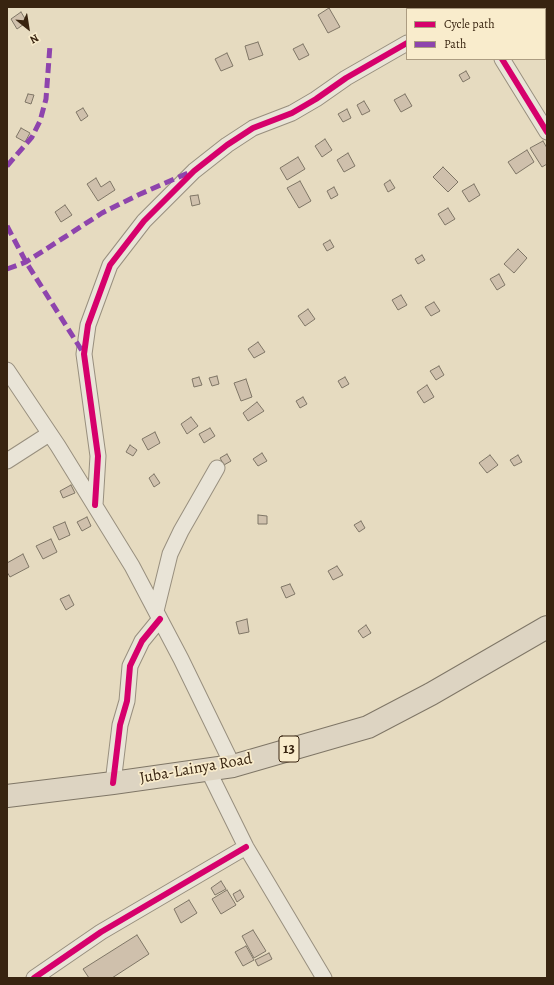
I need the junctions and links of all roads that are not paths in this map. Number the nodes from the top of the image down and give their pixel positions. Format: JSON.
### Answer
{"nodes":[{"id":1,"x":406,"y":44,"type":"edge"},
{"id":2,"x":503,"y":60,"type":"edge"},
{"id":3,"x":547,"y":132,"type":"edge"},
{"id":4,"x":7,"y":370,"type":"edge"},
{"id":5,"x":49,"y":434,"type":"junction"},
{"id":6,"x":7,"y":461,"type":"edge"},
{"id":7,"x":217,"y":468,"type":"dead end"},
{"id":8,"x":95,"y":505,"type":"junction"},
{"id":9,"x":158,"y":615,"type":"junction"},
{"id":10,"x":547,"y":627,"type":"edge"},
{"id":11,"x":233,"y":766,"type":"junction"},
{"id":12,"x":208,"y":770,"type":"junction"},
{"id":13,"x":113,"y":783,"type":"junction"},
{"id":14,"x":9,"y":792,"type":"edge"},
{"id":15,"x":246,"y":847,"type":"junction"},
{"id":16,"x":34,"y":978,"type":"edge"},
{"id":17,"x":324,"y":978,"type":"edge"}],
"edges":[{"from":1,"to":8,"type":"street"},
{"from":2,"to":3,"type":"street"},
{"from":4,"to":5,"type":"street"},
{"from":5,"to":6,"type":"street"},
{"from":5,"to":8,"type":"street"},
{"from":7,"to":9,"type":"street"},
{"from":8,"to":9,"type":"street"},
{"from":9,"to":11,"type":"street"},
{"from":9,"to":13,"type":"street"},
{"from":10,"to":11,"type":"main road","name":"Juba-Lainya Road","number":"13"},
{"from":11,"to":12,"type":"main road","name":"Juba-Lainya Road","number":"13"},
{"from":12,"to":13,"type":"main road","name":"Juba-Lainya Road","number":"13"},
{"from":12,"to":15,"type":"street"},
{"from":13,"to":14,"type":"main road","name":"Juba-Lainya Road","number":"13"},
{"from":15,"to":16,"type":"street"},
{"from":15,"to":17,"type":"street"}]}
